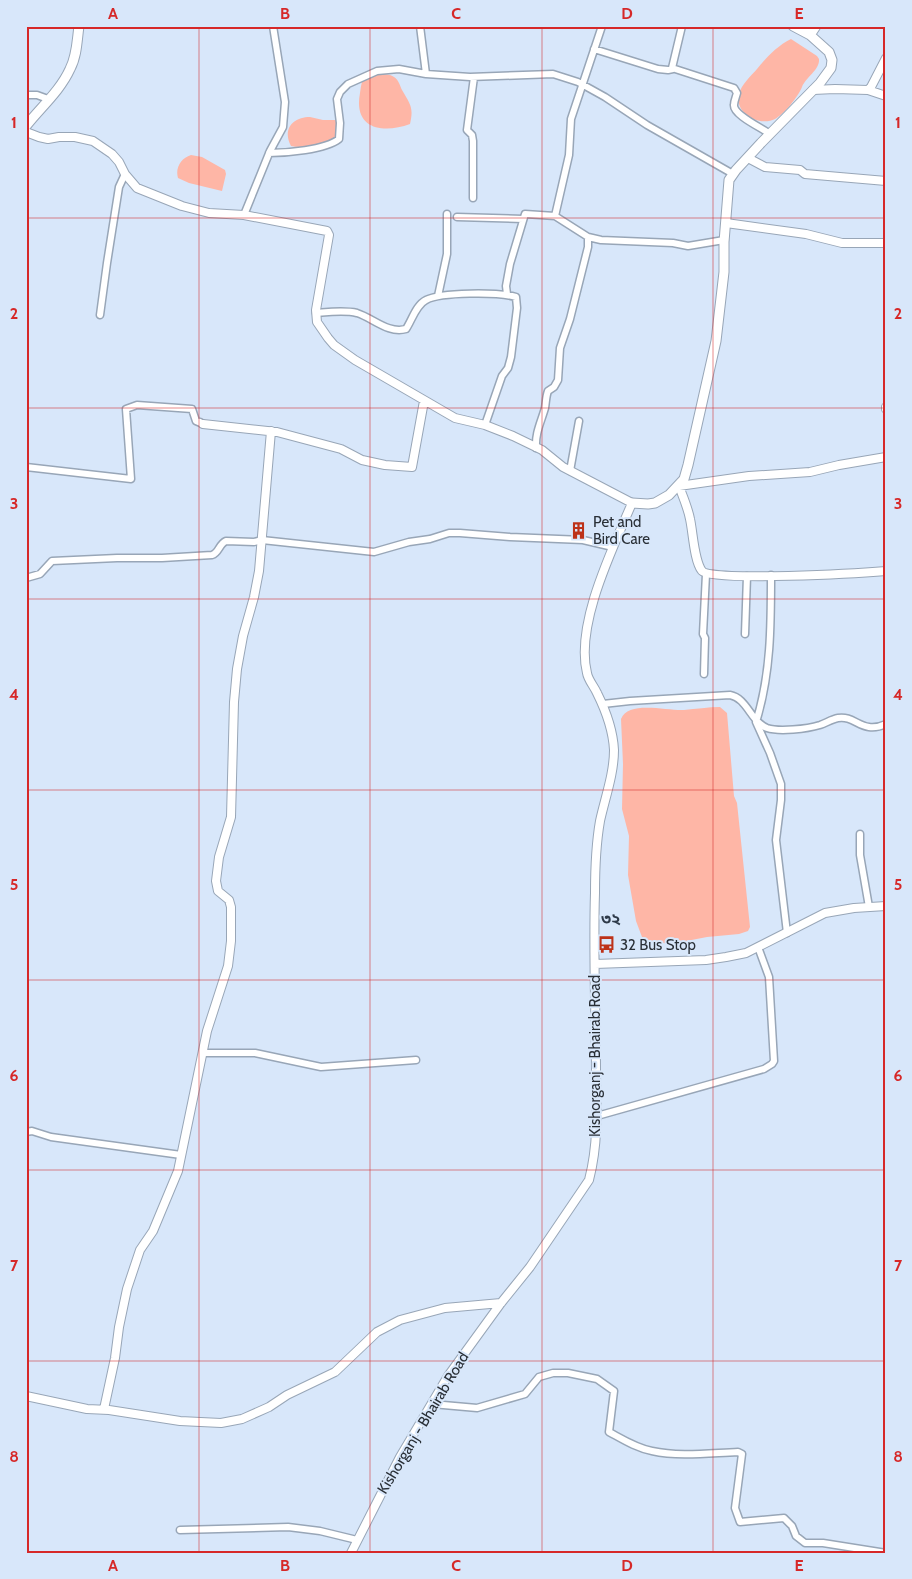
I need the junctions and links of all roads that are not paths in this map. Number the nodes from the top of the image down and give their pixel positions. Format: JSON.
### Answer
{"nodes":[{"id":1,"x":79,"y":26,"type":"edge"},
{"id":2,"x":273,"y":26,"type":"edge"},
{"id":3,"x":420,"y":26,"type":"edge"},
{"id":4,"x":602,"y":26,"type":"edge"},
{"id":5,"x":682,"y":26,"type":"edge"},
{"id":6,"x":794,"y":26,"type":"edge"},
{"id":7,"x":816,"y":26,"type":"edge"},
{"id":8,"x":810,"y":35,"type":"junction"},
{"id":9,"x":594,"y":49,"type":"junction"},
{"id":10,"x":886,"y":58,"type":"edge"},
{"id":11,"x":673,"y":69,"type":"junction"},
{"id":12,"x":426,"y":74,"type":"junction"},
{"id":13,"x":474,"y":77,"type":"junction"},
{"id":14,"x":582,"y":84,"type":"junction"},
{"id":15,"x":813,"y":90,"type":"junction"},
{"id":16,"x":868,"y":90,"type":"junction"},
{"id":17,"x":26,"y":95,"type":"edge"},
{"id":18,"x":886,"y":96,"type":"edge"},
{"id":19,"x":48,"y":100,"type":"junction"},
{"id":20,"x":26,"y":126,"type":"edge"},
{"id":21,"x":26,"y":132,"type":"edge"},
{"id":22,"x":770,"y":134,"type":"junction"},
{"id":23,"x":269,"y":153,"type":"junction"},
{"id":24,"x":748,"y":158,"type":"junction"},
{"id":25,"x":125,"y":174,"type":"junction"},
{"id":26,"x":733,"y":174,"type":"junction"},
{"id":27,"x":886,"y":181,"type":"edge"},
{"id":28,"x":474,"y":198,"type":"dead end"},
{"id":29,"x":447,"y":214,"type":"dead end"},
{"id":30,"x":244,"y":215,"type":"junction"},
{"id":31,"x":555,"y":216,"type":"junction"},
{"id":32,"x":457,"y":217,"type":"dead end"},
{"id":33,"x":523,"y":219,"type":"junction"},
{"id":34,"x":726,"y":223,"type":"junction"},
{"id":35,"x":588,"y":237,"type":"junction"},
{"id":36,"x":724,"y":240,"type":"junction"},
{"id":37,"x":886,"y":243,"type":"edge"},
{"id":38,"x":507,"y":294,"type":"junction"},
{"id":39,"x":438,"y":296,"type":"junction"},
{"id":40,"x":316,"y":313,"type":"junction"},
{"id":41,"x":100,"y":316,"type":"dead end"},
{"id":42,"x":424,"y":401,"type":"junction"},
{"id":43,"x":580,"y":421,"type":"dead end"},
{"id":44,"x":202,"y":423,"type":"joint"},
{"id":45,"x":485,"y":425,"type":"junction"},
{"id":46,"x":271,"y":431,"type":"junction"},
{"id":47,"x":536,"y":448,"type":"junction"},
{"id":48,"x":886,"y":457,"type":"edge"},
{"id":49,"x":26,"y":467,"type":"edge"},
{"id":50,"x":570,"y":471,"type":"junction"},
{"id":51,"x":679,"y":486,"type":"junction"},
{"id":52,"x":632,"y":503,"type":"junction"},
{"id":53,"x":262,"y":540,"type":"junction"},
{"id":54,"x":613,"y":547,"type":"junction"},
{"id":55,"x":886,"y":571,"type":"edge"},
{"id":56,"x":706,"y":574,"type":"junction"},
{"id":57,"x":772,"y":575,"type":"junction"},
{"id":58,"x":748,"y":576,"type":"junction"},
{"id":59,"x":26,"y":578,"type":"edge"},
{"id":60,"x":745,"y":634,"type":"dead end"},
{"id":61,"x":704,"y":674,"type":"dead end"},
{"id":62,"x":602,"y":704,"type":"junction"},
{"id":63,"x":756,"y":722,"type":"junction"},
{"id":64,"x":886,"y":724,"type":"edge"},
{"id":65,"x":860,"y":834,"type":"dead end"},
{"id":66,"x":886,"y":906,"type":"edge"},
{"id":67,"x":869,"y":907,"type":"junction"},
{"id":68,"x":787,"y":933,"type":"junction"},
{"id":69,"x":758,"y":947,"type":"junction"},
{"id":70,"x":595,"y":964,"type":"junction"},
{"id":71,"x":204,"y":1053,"type":"junction"},
{"id":72,"x":416,"y":1060,"type":"dead end"},
{"id":73,"x":596,"y":1116,"type":"junction"},
{"id":74,"x":26,"y":1132,"type":"edge"},
{"id":75,"x":181,"y":1155,"type":"junction"},
{"id":76,"x":500,"y":1303,"type":"junction"},
{"id":77,"x":26,"y":1396,"type":"edge"},
{"id":78,"x":432,"y":1404,"type":"junction"},
{"id":79,"x":104,"y":1410,"type":"junction"},
{"id":80,"x":180,"y":1530,"type":"dead end"},
{"id":81,"x":357,"y":1540,"type":"junction"},
{"id":82,"x":351,"y":1553,"type":"edge"},
{"id":83,"x":886,"y":1553,"type":"edge"}],
"edges":[{"from":1,"to":19,"type":"main road"},
{"from":2,"to":23,"type":"street"},
{"from":3,"to":12,"type":"street"},
{"from":4,"to":9,"type":"street"},
{"from":5,"to":11,"type":"street"},
{"from":6,"to":8,"type":"main road"},
{"from":7,"to":8,"type":"main road"},
{"from":8,"to":15,"type":"main road"},
{"from":9,"to":11,"type":"street"},
{"from":9,"to":14,"type":"street"},
{"from":10,"to":16,"type":"street"},
{"from":11,"to":22,"type":"street"},
{"from":12,"to":13,"type":"street"},
{"from":12,"to":23,"type":"street"},
{"from":13,"to":14,"type":"street"},
{"from":13,"to":28,"type":"street"},
{"from":14,"to":26,"type":"street"},
{"from":14,"to":31,"type":"street"},
{"from":15,"to":16,"type":"street"},
{"from":15,"to":22,"type":"main road"},
{"from":16,"to":18,"type":"street"},
{"from":17,"to":19,"type":"street"},
{"from":19,"to":20,"type":"main road"},
{"from":21,"to":25,"type":"street"},
{"from":22,"to":24,"type":"main road"},
{"from":23,"to":30,"type":"street"},
{"from":24,"to":26,"type":"main road"},
{"from":24,"to":27,"type":"street"},
{"from":25,"to":30,"type":"street"},
{"from":25,"to":41,"type":"street"},
{"from":26,"to":34,"type":"main road"},
{"from":29,"to":39,"type":"street"},
{"from":30,"to":40,"type":"street"},
{"from":31,"to":33,"type":"street"},
{"from":31,"to":35,"type":"street"},
{"from":32,"to":33,"type":"street"},
{"from":33,"to":38,"type":"street"},
{"from":34,"to":36,"type":"main road"},
{"from":34,"to":37,"type":"street"},
{"from":35,"to":36,"type":"street"},
{"from":35,"to":47,"type":"street"},
{"from":36,"to":51,"type":"main road"},
{"from":38,"to":39,"type":"street"},
{"from":38,"to":45,"type":"street"},
{"from":39,"to":40,"type":"street"},
{"from":40,"to":42,"type":"street"},
{"from":42,"to":45,"type":"street"},
{"from":42,"to":46,"type":"street"},
{"from":43,"to":50,"type":"street"},
{"from":44,"to":46,"type":"street"},
{"from":44,"to":49,"type":"street"},
{"from":45,"to":47,"type":"street"},
{"from":46,"to":53,"type":"street"},
{"from":47,"to":50,"type":"street"},
{"from":48,"to":51,"type":"street"},
{"from":50,"to":52,"type":"street"},
{"from":51,"to":52,"type":"main road"},
{"from":51,"to":56,"type":"street"},
{"from":52,"to":54,"type":"street","name":"Kishorganj - Bhairab Road"},
{"from":53,"to":54,"type":"street"},
{"from":53,"to":59,"type":"street"},
{"from":53,"to":71,"type":"street"},
{"from":54,"to":62,"type":"street","name":"Kishorganj - Bhairab Road"},
{"from":55,"to":57,"type":"street"},
{"from":56,"to":58,"type":"street"},
{"from":56,"to":61,"type":"street"},
{"from":57,"to":58,"type":"street"},
{"from":57,"to":63,"type":"street"},
{"from":58,"to":60,"type":"street"},
{"from":62,"to":63,"type":"street"},
{"from":62,"to":70,"type":"street","name":"Kishorganj - Bhairab Road"},
{"from":63,"to":64,"type":"street"},
{"from":63,"to":68,"type":"street"},
{"from":65,"to":67,"type":"street"},
{"from":66,"to":67,"type":"street"},
{"from":67,"to":68,"type":"street"},
{"from":68,"to":69,"type":"street"},
{"from":69,"to":70,"type":"street"},
{"from":69,"to":73,"type":"street"},
{"from":70,"to":73,"type":"street","name":"Kishorganj - Bhairab Road"},
{"from":71,"to":72,"type":"street"},
{"from":71,"to":75,"type":"street"},
{"from":73,"to":76,"type":"street","name":"Kishorganj - Bhairab Road"},
{"from":74,"to":75,"type":"street"},
{"from":75,"to":79,"type":"street"},
{"from":76,"to":78,"type":"street","name":"Kishorganj - Bhairab Road"},
{"from":76,"to":79,"type":"street"},
{"from":77,"to":79,"type":"street"},
{"from":78,"to":81,"type":"street","name":"Kishorganj - Bhairab Road"},
{"from":78,"to":83,"type":"street"},
{"from":80,"to":81,"type":"street"},
{"from":81,"to":82,"type":"street","name":"Kishorganj - Bhairab Road"}]}
